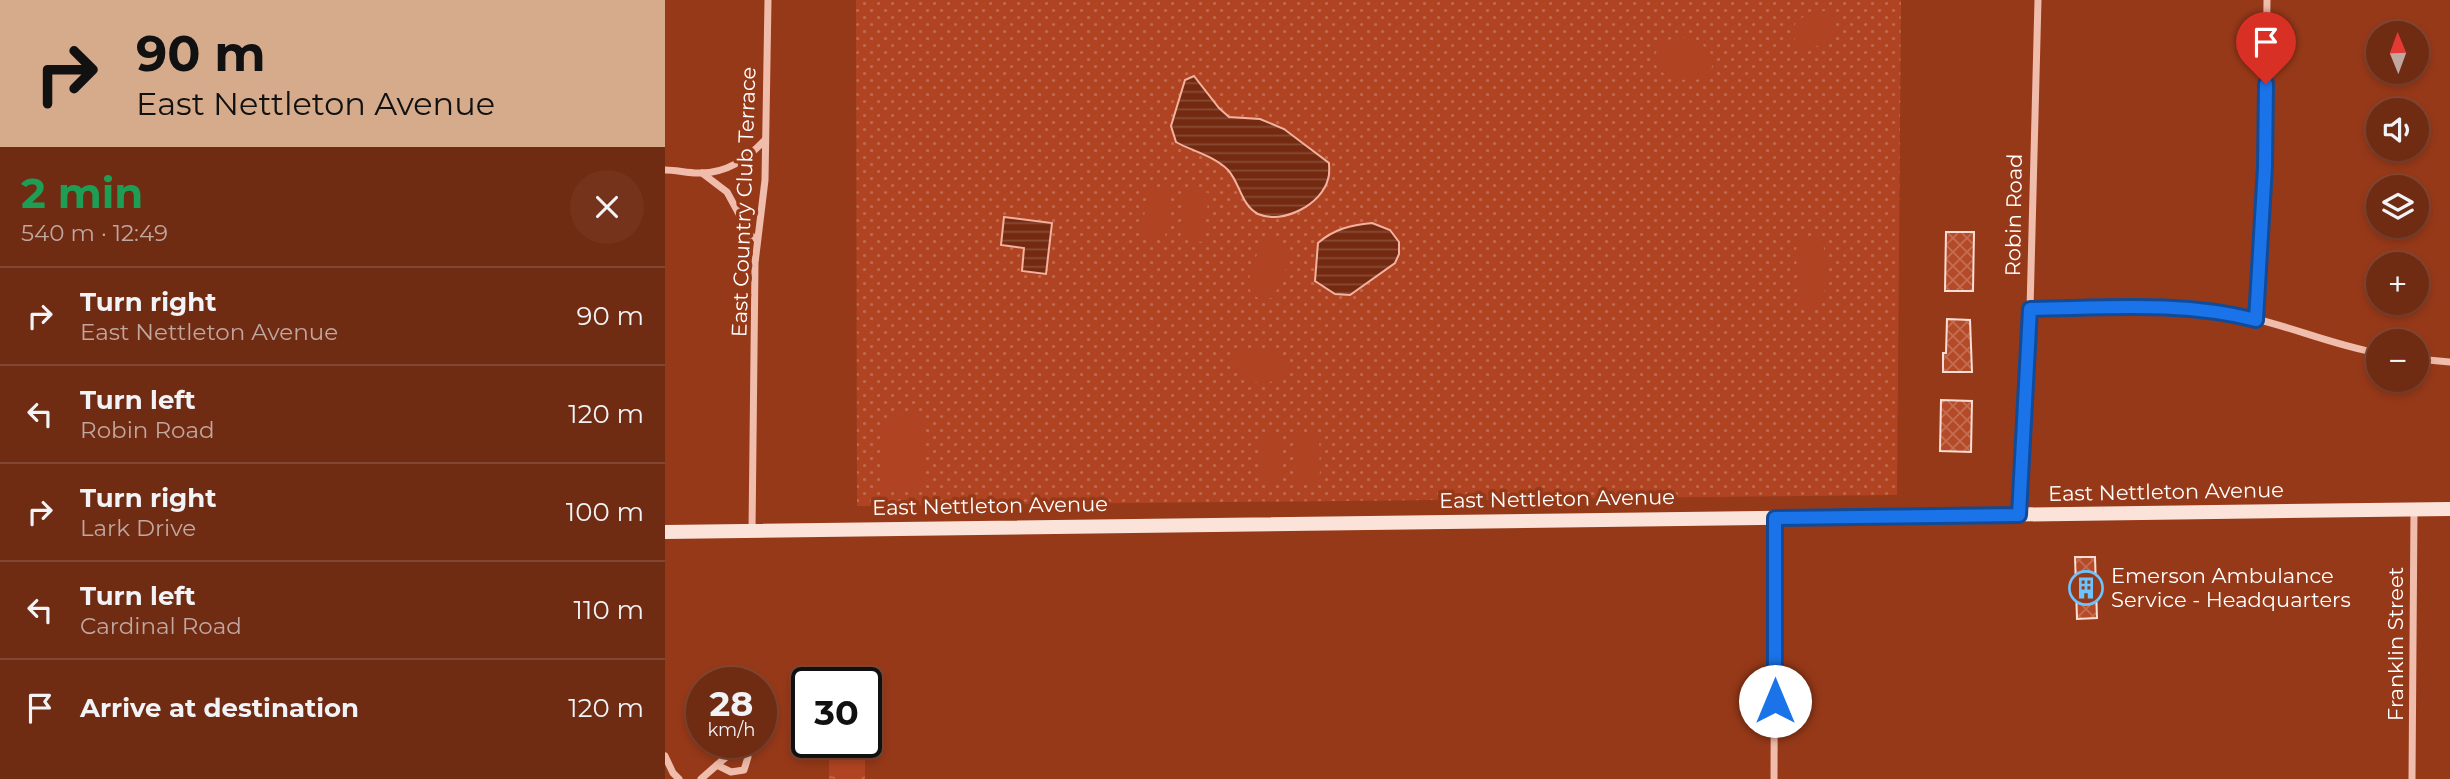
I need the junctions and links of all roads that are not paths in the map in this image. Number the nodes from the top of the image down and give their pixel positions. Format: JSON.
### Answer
{"nodes":[{"id":1,"x":768,"y":0,"type":"edge"},
{"id":2,"x":2038,"y":0,"type":"edge"},
{"id":3,"x":2267,"y":0,"type":"edge"},
{"id":4,"x":765,"y":140,"type":"junction"},
{"id":5,"x":665,"y":170,"type":"edge"},
{"id":6,"x":702,"y":173,"type":"junction"},
{"id":7,"x":757,"y":239,"type":"junction"},
{"id":8,"x":2030,"y":309,"type":"junction"},
{"id":9,"x":2256,"y":320,"type":"junction"},
{"id":10,"x":2366,"y":350,"type":"edge"},
{"id":11,"x":2429,"y":360,"type":"edge"},
{"id":12,"x":2450,"y":362,"type":"edge"},
{"id":13,"x":2414,"y":509,"type":"junction"},
{"id":14,"x":2450,"y":509,"type":"edge"},
{"id":15,"x":2019,"y":515,"type":"junction"},
{"id":16,"x":1775,"y":518,"type":"junction"},
{"id":17,"x":752,"y":531,"type":"junction"},
{"id":18,"x":665,"y":532,"type":"edge"},
{"id":19,"x":665,"y":755,"type":"edge"},
{"id":20,"x":717,"y":765,"type":"dead end"},
{"id":21,"x":675,"y":777,"type":"edge"},
{"id":22,"x":701,"y":779,"type":"edge"},
{"id":23,"x":1774,"y":779,"type":"edge"},
{"id":24,"x":2412,"y":779,"type":"edge"}],
"edges":[{"from":1,"to":4,"type":"street","name":"East Country Club Terrace"},
{"from":2,"to":8,"type":"street","name":"Robin Road"},
{"from":3,"to":9,"type":"street"},
{"from":4,"to":6,"type":"street"},
{"from":4,"to":7,"type":"street","name":"East Country Club Terrace"},
{"from":5,"to":6,"type":"street"},
{"from":6,"to":7,"type":"street"},
{"from":7,"to":17,"type":"street","name":"East Country Club Terrace"},
{"from":8,"to":9,"type":"street"},
{"from":8,"to":15,"type":"street","name":"Robin Road"},
{"from":9,"to":10,"type":"street"},
{"from":11,"to":12,"type":"street"},
{"from":13,"to":14,"type":"main road","name":"East Nettleton Avenue"},
{"from":13,"to":15,"type":"main road","name":"East Nettleton Avenue"},
{"from":13,"to":24,"type":"street","name":"Franklin Street"},
{"from":15,"to":16,"type":"main road","name":"East Nettleton Avenue"},
{"from":16,"to":17,"type":"main road","name":"East Nettleton Avenue"},
{"from":16,"to":23,"type":"street"},
{"from":17,"to":18,"type":"main road","name":"East Nettleton Avenue"},
{"from":19,"to":21,"type":"street"},
{"from":20,"to":22,"type":"street"}]}
